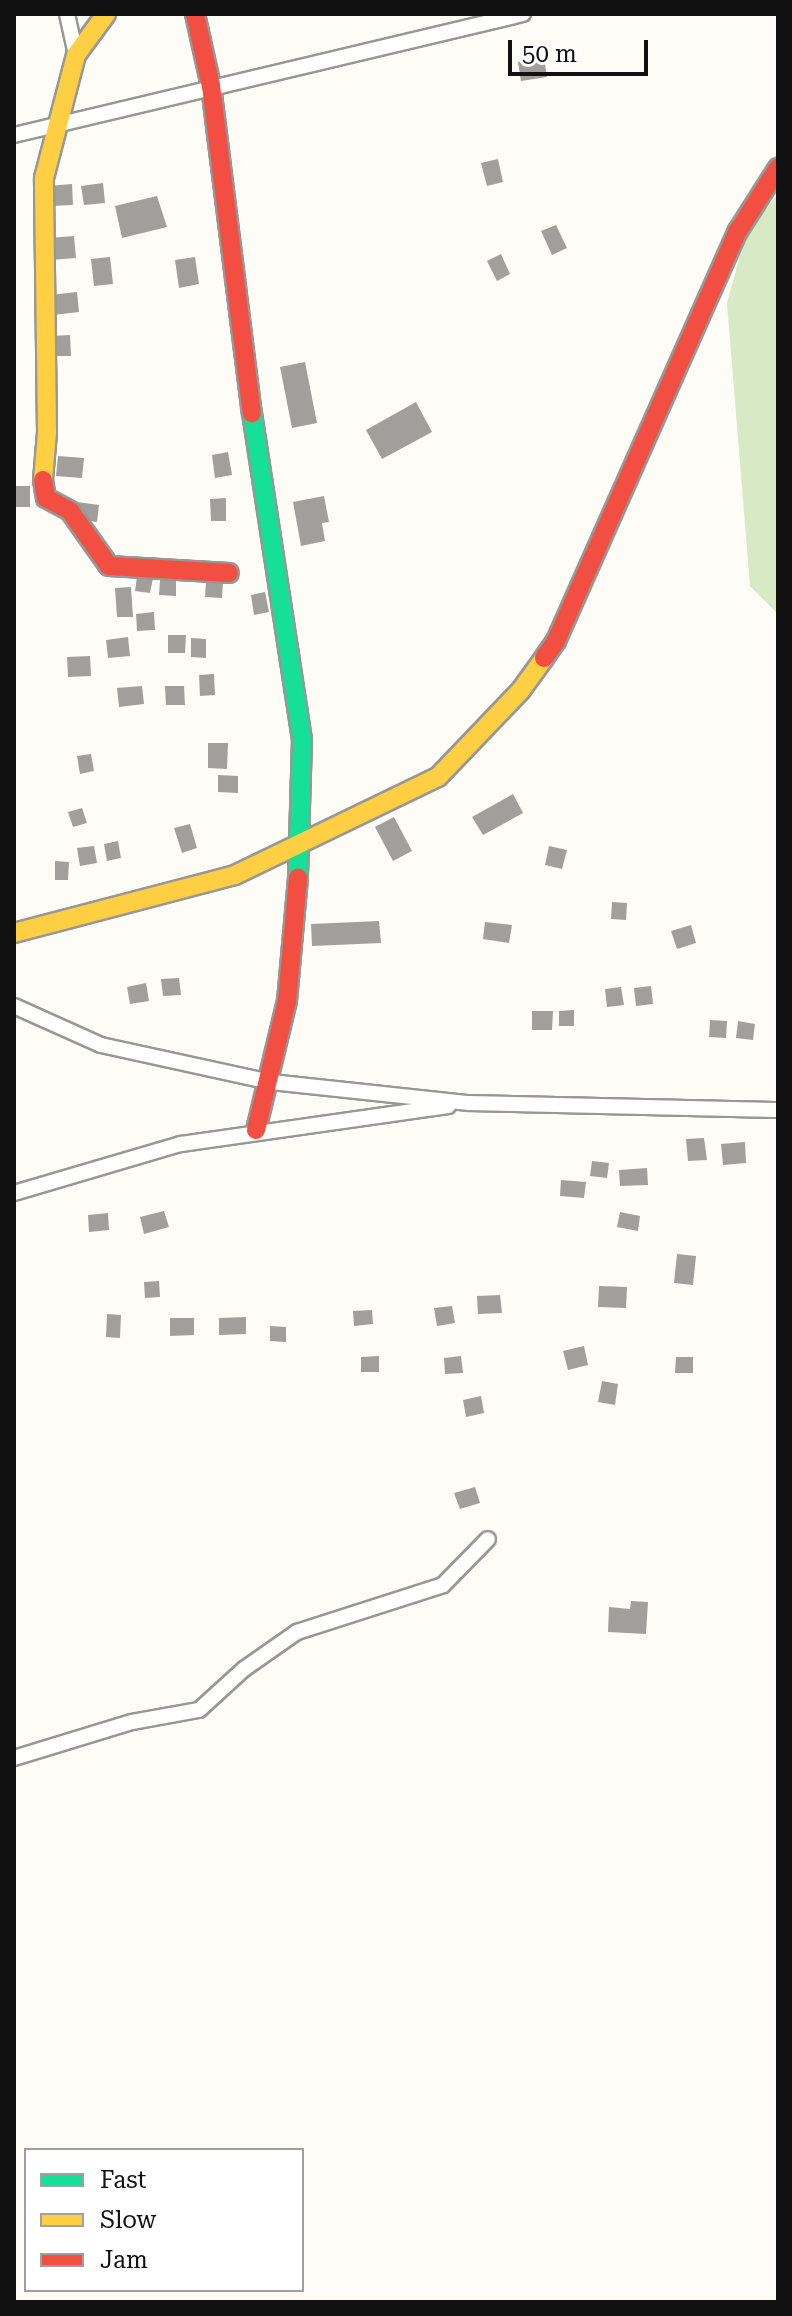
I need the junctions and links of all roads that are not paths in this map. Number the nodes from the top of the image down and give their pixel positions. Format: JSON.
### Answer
{"nodes":[{"id":1,"x":67,"y":14,"type":"edge"},
{"id":2,"x":106,"y":14,"type":"edge"},
{"id":3,"x":195,"y":14,"type":"edge"},
{"id":4,"x":523,"y":14,"type":"edge"},
{"id":5,"x":76,"y":55,"type":"junction"},
{"id":6,"x":211,"y":86,"type":"junction"},
{"id":7,"x":54,"y":125,"type":"junction"},
{"id":8,"x":14,"y":135,"type":"edge"},
{"id":9,"x":778,"y":168,"type":"edge"},
{"id":10,"x":229,"y":573,"type":"dead end"},
{"id":11,"x":299,"y":843,"type":"junction"},
{"id":12,"x":14,"y":933,"type":"edge"},
{"id":13,"x":14,"y":1006,"type":"edge"},
{"id":14,"x":271,"y":1082,"type":"junction"},
{"id":15,"x":469,"y":1103,"type":"junction"},
{"id":16,"x":778,"y":1110,"type":"edge"},
{"id":17,"x":256,"y":1130,"type":"junction"},
{"id":18,"x":14,"y":1193,"type":"edge"},
{"id":19,"x":488,"y":1539,"type":"dead end"},
{"id":20,"x":14,"y":1758,"type":"edge"}],
"edges":[{"from":1,"to":5,"type":"street"},
{"from":2,"to":5,"type":"street"},
{"from":3,"to":6,"type":"street"},
{"from":4,"to":6,"type":"street"},
{"from":5,"to":7,"type":"street"},
{"from":6,"to":7,"type":"street"},
{"from":6,"to":11,"type":"street"},
{"from":7,"to":8,"type":"street"},
{"from":7,"to":10,"type":"street"},
{"from":9,"to":11,"type":"street"},
{"from":11,"to":12,"type":"street"},
{"from":11,"to":14,"type":"street"},
{"from":13,"to":14,"type":"street"},
{"from":14,"to":15,"type":"street"},
{"from":14,"to":17,"type":"street"},
{"from":15,"to":16,"type":"street"},
{"from":15,"to":17,"type":"street"},
{"from":17,"to":18,"type":"street"},
{"from":19,"to":20,"type":"street"}]}
